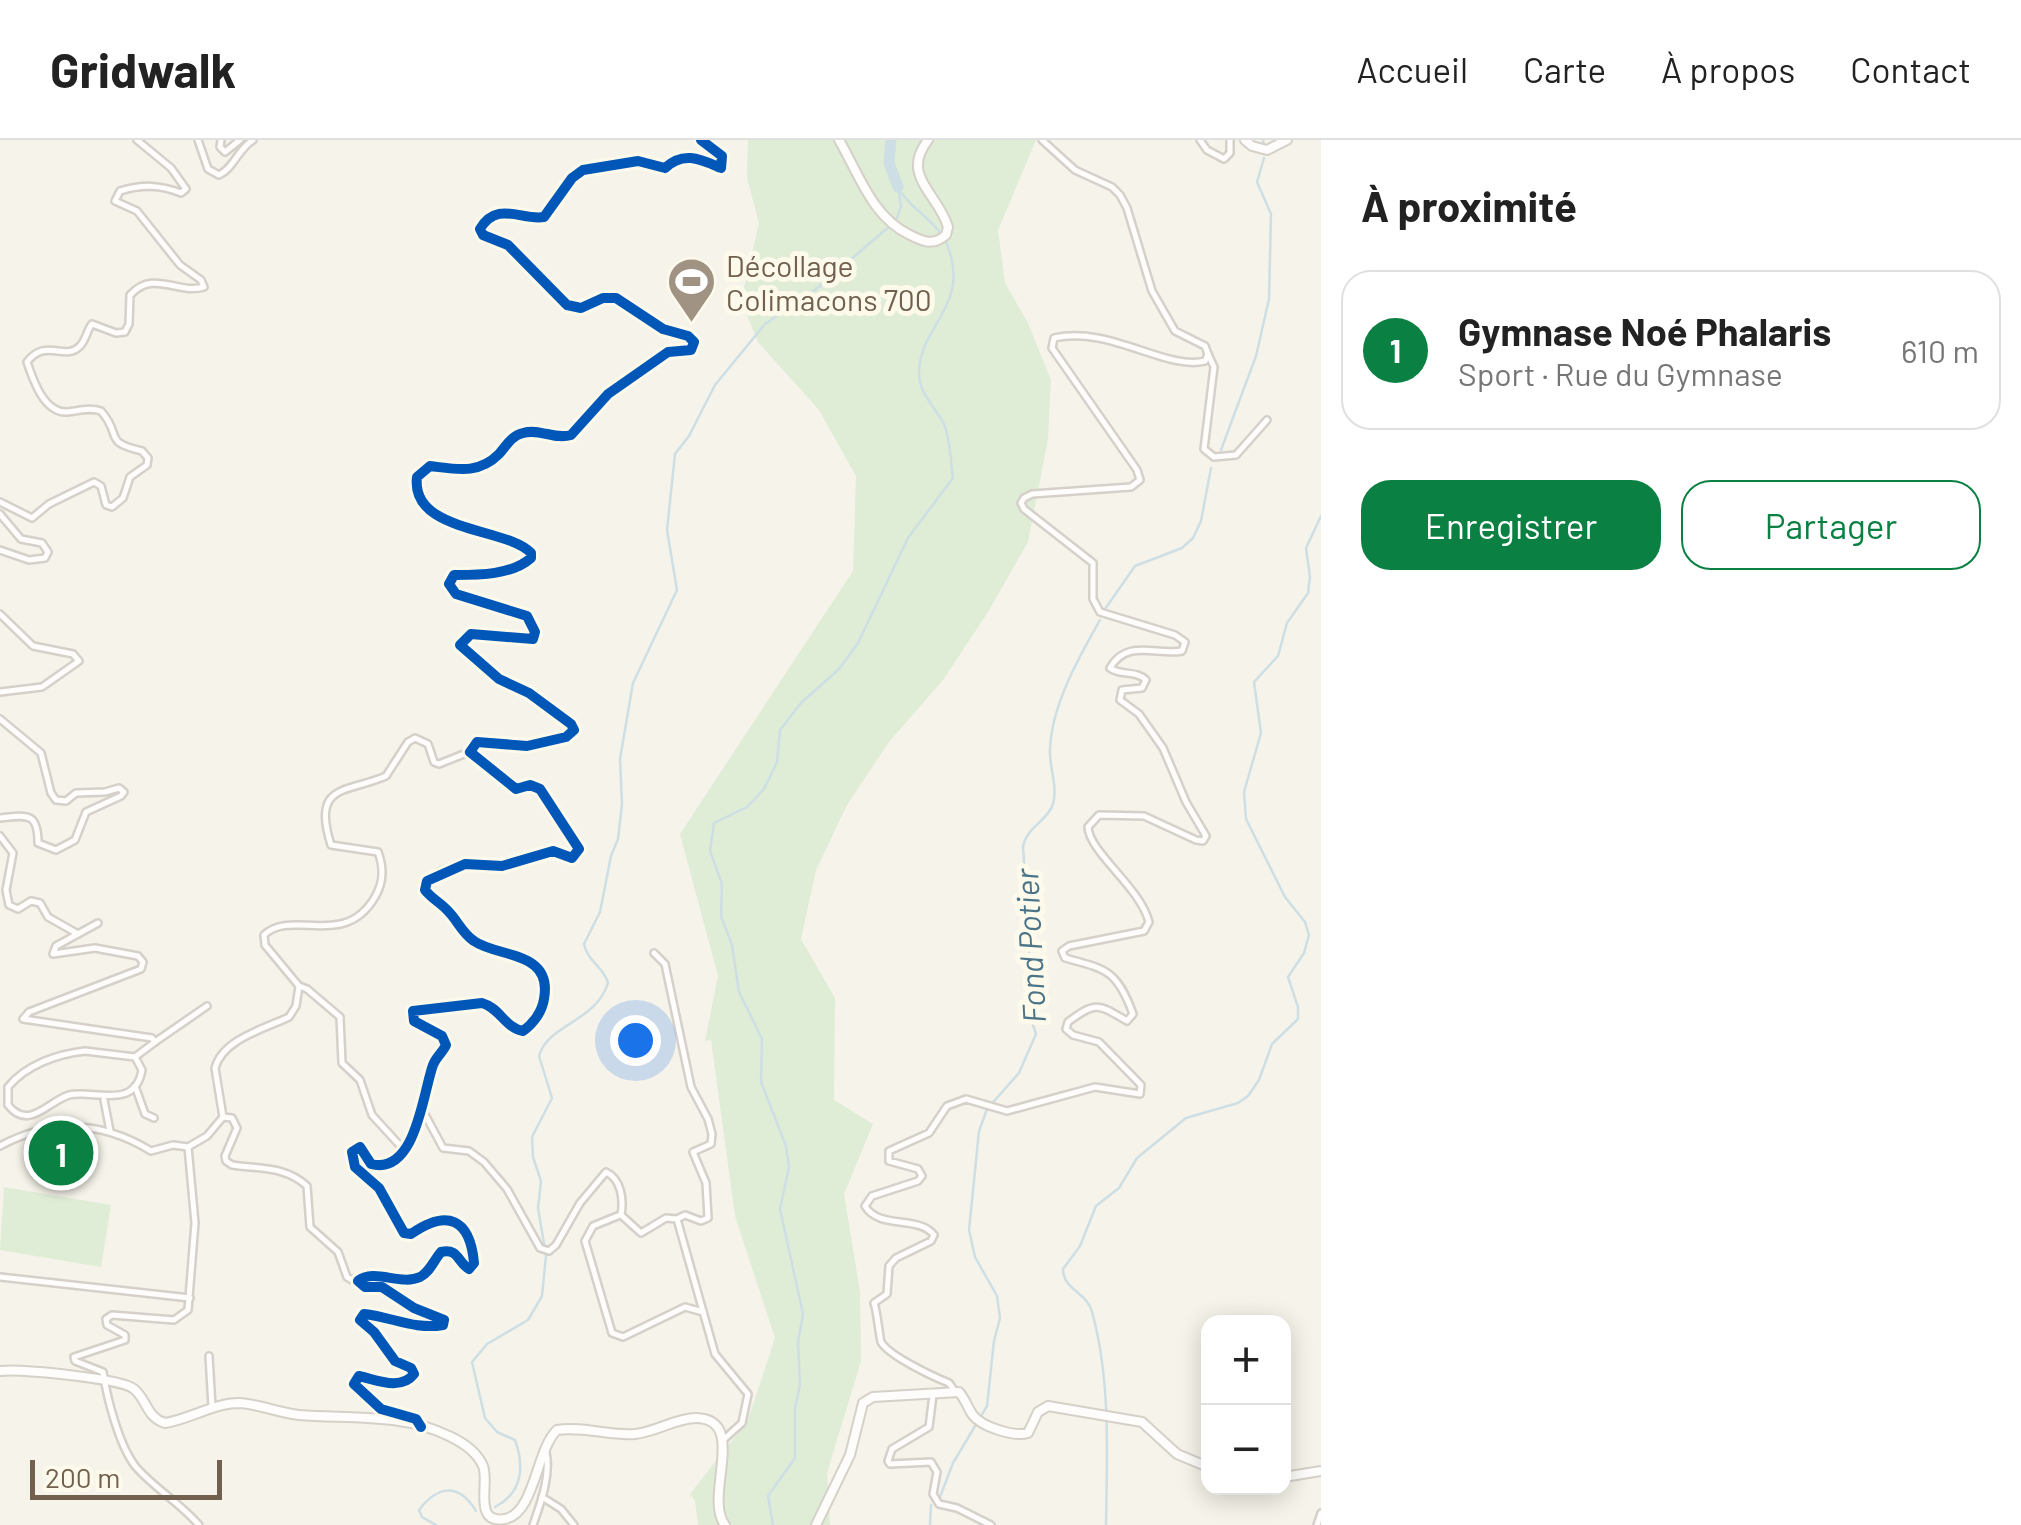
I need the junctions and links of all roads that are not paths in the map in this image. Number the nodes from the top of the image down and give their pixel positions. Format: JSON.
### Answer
{"nodes":[{"id":1,"x":137,"y":140,"type":"edge"},
{"id":2,"x":198,"y":140,"type":"edge"},
{"id":3,"x":220,"y":140,"type":"edge"},
{"id":4,"x":240,"y":140,"type":"edge"},
{"id":5,"x":253,"y":140,"type":"edge"},
{"id":6,"x":701,"y":140,"type":"edge"},
{"id":7,"x":839,"y":140,"type":"edge"},
{"id":8,"x":928,"y":140,"type":"edge"},
{"id":9,"x":1042,"y":140,"type":"edge"},
{"id":10,"x":1200,"y":140,"type":"edge"},
{"id":11,"x":1230,"y":140,"type":"edge"},
{"id":12,"x":1246,"y":140,"type":"edge"},
{"id":13,"x":1287,"y":140,"type":"edge"},
{"id":14,"x":1208,"y":354,"type":"junction"},
{"id":15,"x":1267,"y":420,"type":"dead end"},
{"id":16,"x":0,"y":502,"type":"edge"},
{"id":17,"x":0,"y":514,"type":"edge"},
{"id":18,"x":0,"y":550,"type":"edge"},
{"id":19,"x":0,"y":614,"type":"edge"},
{"id":20,"x":0,"y":692,"type":"edge"},
{"id":21,"x":0,"y":719,"type":"edge"},
{"id":22,"x":470,"y":752,"type":"junction"},
{"id":23,"x":0,"y":818,"type":"edge"},
{"id":24,"x":0,"y":836,"type":"edge"},
{"id":25,"x":98,"y":923,"type":"dead end"},
{"id":26,"x":78,"y":934,"type":"junction"},
{"id":27,"x":654,"y":953,"type":"dead end"},
{"id":28,"x":299,"y":986,"type":"junction"},
{"id":29,"x":207,"y":1006,"type":"dead end"},
{"id":30,"x":154,"y":1042,"type":"junction"},
{"id":31,"x":134,"y":1058,"type":"junction"},
{"id":32,"x":135,"y":1086,"type":"junction"},
{"id":33,"x":104,"y":1098,"type":"junction"},
{"id":34,"x":422,"y":1108,"type":"junction"},
{"id":35,"x":224,"y":1117,"type":"junction"},
{"id":36,"x":154,"y":1118,"type":"dead end"},
{"id":37,"x":110,"y":1131,"type":"junction"},
{"id":38,"x":0,"y":1146,"type":"edge"},
{"id":39,"x":188,"y":1147,"type":"junction"},
{"id":40,"x":404,"y":1150,"type":"junction"},
{"id":41,"x":621,"y":1214,"type":"junction"},
{"id":42,"x":678,"y":1219,"type":"junction"},
{"id":43,"x":0,"y":1277,"type":"edge"},
{"id":44,"x":358,"y":1283,"type":"junction"},
{"id":45,"x":190,"y":1298,"type":"junction"},
{"id":46,"x":705,"y":1314,"type":"junction"},
{"id":47,"x":209,"y":1356,"type":"dead end"},
{"id":48,"x":0,"y":1370,"type":"edge"},
{"id":49,"x":104,"y":1380,"type":"junction"},
{"id":50,"x":954,"y":1391,"type":"junction"},
{"id":51,"x":932,"y":1392,"type":"junction"},
{"id":52,"x":212,"y":1409,"type":"junction"},
{"id":53,"x":421,"y":1427,"type":"junction"},
{"id":54,"x":722,"y":1440,"type":"junction"},
{"id":55,"x":545,"y":1449,"type":"junction"},
{"id":56,"x":1201,"y":1464,"type":"edge"},
{"id":57,"x":1321,"y":1471,"type":"edge"},
{"id":58,"x":1291,"y":1476,"type":"edge"},
{"id":59,"x":542,"y":1497,"type":"junction"},
{"id":60,"x":1321,"y":1513,"type":"edge"},
{"id":61,"x":200,"y":1525,"type":"edge"},
{"id":62,"x":533,"y":1525,"type":"edge"},
{"id":63,"x":574,"y":1525,"type":"edge"},
{"id":64,"x":725,"y":1525,"type":"edge"},
{"id":65,"x":816,"y":1525,"type":"edge"},
{"id":66,"x":991,"y":1525,"type":"edge"},
{"id":67,"x":1317,"y":1525,"type":"edge"}],
"edges":[{"from":1,"to":16,"type":"street"},
{"from":2,"to":5,"type":"street"},
{"from":3,"to":4,"type":"street"},
{"from":6,"to":22,"type":"street"},
{"from":7,"to":8,"type":"main road"},
{"from":9,"to":14,"type":"street"},
{"from":10,"to":11,"type":"street"},
{"from":12,"to":13,"type":"main road"},
{"from":14,"to":15,"type":"street"},
{"from":14,"to":50,"type":"street"},
{"from":17,"to":18,"type":"street"},
{"from":19,"to":20,"type":"street"},
{"from":21,"to":23,"type":"street"},
{"from":22,"to":28,"type":"street"},
{"from":22,"to":34,"type":"street"},
{"from":24,"to":26,"type":"street"},
{"from":25,"to":26,"type":"street"},
{"from":26,"to":30,"type":"street"},
{"from":27,"to":42,"type":"street"},
{"from":28,"to":35,"type":"street"},
{"from":28,"to":40,"type":"street"},
{"from":29,"to":30,"type":"street"},
{"from":30,"to":31,"type":"street"},
{"from":31,"to":32,"type":"street"},
{"from":31,"to":33,"type":"street"},
{"from":32,"to":33,"type":"street"},
{"from":32,"to":36,"type":"street"},
{"from":33,"to":37,"type":"street"},
{"from":34,"to":40,"type":"street"},
{"from":34,"to":41,"type":"street"},
{"from":35,"to":39,"type":"street"},
{"from":35,"to":44,"type":"street"},
{"from":37,"to":38,"type":"street"},
{"from":37,"to":39,"type":"street"},
{"from":39,"to":45,"type":"street"},
{"from":40,"to":44,"type":"street"},
{"from":41,"to":42,"type":"street"},
{"from":41,"to":46,"type":"street"},
{"from":42,"to":46,"type":"street"},
{"from":43,"to":45,"type":"street"},
{"from":44,"to":53,"type":"street"},
{"from":45,"to":49,"type":"street"},
{"from":46,"to":54,"type":"street"},
{"from":47,"to":52,"type":"street"},
{"from":48,"to":49,"type":"main road"},
{"from":49,"to":52,"type":"main road"},
{"from":49,"to":61,"type":"street"},
{"from":50,"to":51,"type":"main road"},
{"from":50,"to":56,"type":"main road"},
{"from":51,"to":65,"type":"main road"},
{"from":51,"to":66,"type":"street"},
{"from":52,"to":53,"type":"main road"},
{"from":53,"to":55,"type":"main road"},
{"from":54,"to":55,"type":"main road"},
{"from":54,"to":64,"type":"main road"},
{"from":55,"to":59,"type":"street"},
{"from":57,"to":58,"type":"main road"},
{"from":59,"to":62,"type":"street"},
{"from":59,"to":63,"type":"street"},
{"from":60,"to":67,"type":"street"}]}
